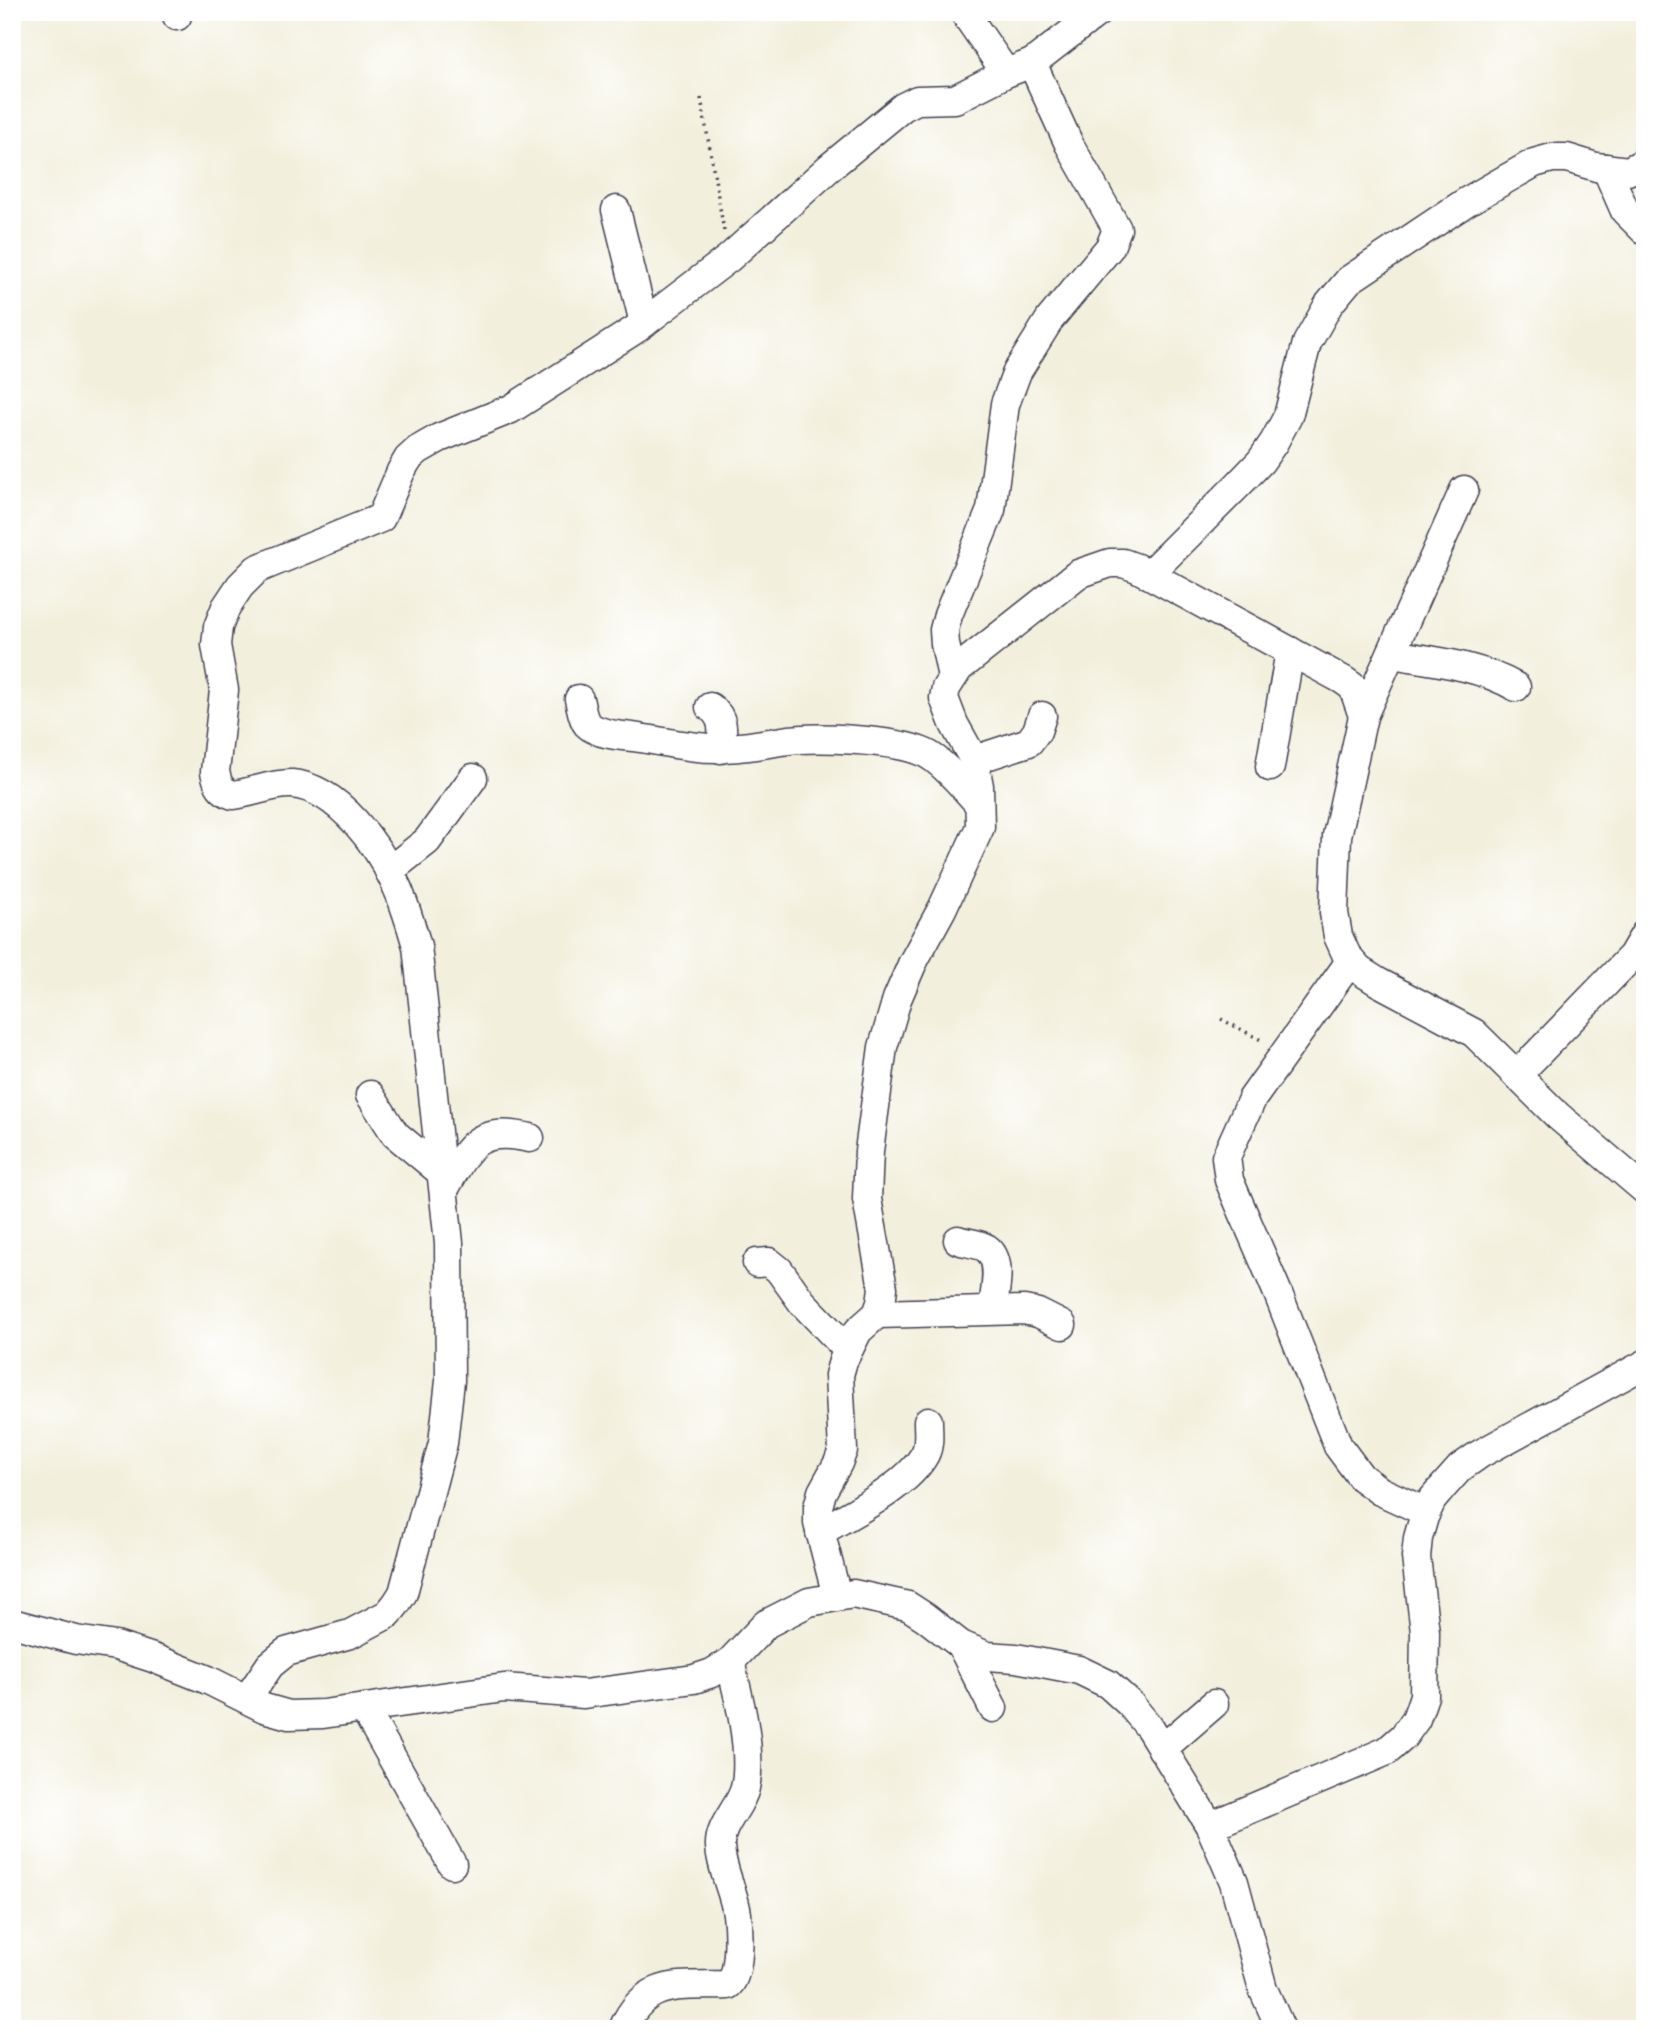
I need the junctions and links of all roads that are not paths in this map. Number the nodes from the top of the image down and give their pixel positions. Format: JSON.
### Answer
{"nodes":[{"id":1,"x":964,"y":12,"type":"edge"},
{"id":2,"x":1098,"y":12,"type":"edge"},
{"id":3,"x":1066,"y":23,"type":"edge"},
{"id":4,"x":1019,"y":68,"type":"junction"},
{"id":5,"x":1645,"y":162,"type":"edge"},
{"id":6,"x":1606,"y":168,"type":"junction"},
{"id":7,"x":616,"y":210,"type":"dead end"},
{"id":8,"x":1645,"y":231,"type":"edge"},
{"id":9,"x":644,"y":323,"type":"junction"},
{"id":10,"x":1464,"y":490,"type":"dead end"},
{"id":11,"x":1149,"y":574,"type":"junction"},
{"id":12,"x":1290,"y":651,"type":"junction"},
{"id":13,"x":1391,"y":654,"type":"junction"},
{"id":14,"x":952,"y":677,"type":"junction"},
{"id":15,"x":1516,"y":687,"type":"dead end"},
{"id":16,"x":579,"y":699,"type":"dead end"},
{"id":17,"x":710,"y":707,"type":"dead end"},
{"id":18,"x":1042,"y":716,"type":"dead end"},
{"id":19,"x":1363,"y":716,"type":"junction"},
{"id":20,"x":721,"y":748,"type":"junction"},
{"id":21,"x":974,"y":760,"type":"junction"},
{"id":22,"x":1270,"y":767,"type":"dead end"},
{"id":23,"x":473,"y":778,"type":"dead end"},
{"id":24,"x":979,"y":804,"type":"junction"},
{"id":25,"x":389,"y":871,"type":"junction"},
{"id":26,"x":1645,"y":934,"type":"edge"},
{"id":27,"x":1351,"y":960,"type":"junction"},
{"id":28,"x":1517,"y":1075,"type":"junction"},
{"id":29,"x":370,"y":1095,"type":"dead end"},
{"id":30,"x":530,"y":1138,"type":"dead end"},
{"id":31,"x":443,"y":1181,"type":"junction"},
{"id":32,"x":1645,"y":1191,"type":"edge"},
{"id":33,"x":958,"y":1240,"type":"dead end"},
{"id":34,"x":757,"y":1263,"type":"dead end"},
{"id":35,"x":993,"y":1309,"type":"junction"},
{"id":36,"x":877,"y":1314,"type":"junction"},
{"id":37,"x":1062,"y":1325,"type":"dead end"},
{"id":38,"x":847,"y":1349,"type":"junction"},
{"id":39,"x":1645,"y":1364,"type":"edge"},
{"id":40,"x":928,"y":1422,"type":"dead end"},
{"id":41,"x":1426,"y":1512,"type":"junction"},
{"id":42,"x":820,"y":1532,"type":"junction"},
{"id":43,"x":837,"y":1596,"type":"junction"},
{"id":44,"x":12,"y":1623,"type":"edge"},
{"id":45,"x":961,"y":1645,"type":"junction"},
{"id":46,"x":730,"y":1662,"type":"junction"},
{"id":47,"x":247,"y":1699,"type":"junction"},
{"id":48,"x":1214,"y":1704,"type":"dead end"},
{"id":49,"x":364,"y":1708,"type":"junction"},
{"id":50,"x":993,"y":1708,"type":"dead end"},
{"id":51,"x":1162,"y":1749,"type":"junction"},
{"id":52,"x":1210,"y":1826,"type":"junction"},
{"id":53,"x":452,"y":1864,"type":"dead end"},
{"id":54,"x":623,"y":2029,"type":"edge"},
{"id":55,"x":1281,"y":2029,"type":"edge"}],
"edges":[{"from":1,"to":4,"type":"street"},
{"from":2,"to":3,"type":"street"},
{"from":3,"to":4,"type":"street"},
{"from":4,"to":9,"type":"street"},
{"from":4,"to":14,"type":"street"},
{"from":5,"to":6,"type":"street"},
{"from":6,"to":8,"type":"street"},
{"from":6,"to":11,"type":"street"},
{"from":7,"to":9,"type":"street"},
{"from":9,"to":25,"type":"street"},
{"from":10,"to":13,"type":"street"},
{"from":11,"to":12,"type":"street"},
{"from":11,"to":14,"type":"street"},
{"from":12,"to":19,"type":"street"},
{"from":12,"to":22,"type":"street"},
{"from":13,"to":15,"type":"street"},
{"from":13,"to":19,"type":"street"},
{"from":14,"to":21,"type":"street"},
{"from":16,"to":20,"type":"street"},
{"from":17,"to":20,"type":"street"},
{"from":18,"to":21,"type":"street"},
{"from":19,"to":27,"type":"street"},
{"from":20,"to":24,"type":"street"},
{"from":21,"to":24,"type":"street"},
{"from":23,"to":25,"type":"street"},
{"from":24,"to":36,"type":"street"},
{"from":25,"to":31,"type":"street"},
{"from":26,"to":28,"type":"street"},
{"from":27,"to":28,"type":"street"},
{"from":27,"to":41,"type":"street"},
{"from":28,"to":32,"type":"street"},
{"from":29,"to":31,"type":"street"},
{"from":30,"to":31,"type":"street"},
{"from":31,"to":47,"type":"street"},
{"from":33,"to":35,"type":"street"},
{"from":34,"to":38,"type":"street"},
{"from":35,"to":36,"type":"street"},
{"from":35,"to":37,"type":"street"},
{"from":36,"to":38,"type":"street"},
{"from":38,"to":42,"type":"street"},
{"from":39,"to":41,"type":"street"},
{"from":40,"to":42,"type":"street"},
{"from":41,"to":52,"type":"street"},
{"from":42,"to":43,"type":"street"},
{"from":43,"to":45,"type":"street"},
{"from":43,"to":46,"type":"street"},
{"from":44,"to":47,"type":"street"},
{"from":45,"to":50,"type":"street"},
{"from":45,"to":51,"type":"street"},
{"from":46,"to":49,"type":"street"},
{"from":46,"to":54,"type":"street"},
{"from":47,"to":49,"type":"street"},
{"from":48,"to":51,"type":"street"},
{"from":49,"to":53,"type":"street"},
{"from":51,"to":52,"type":"street"},
{"from":52,"to":55,"type":"street"}]}
